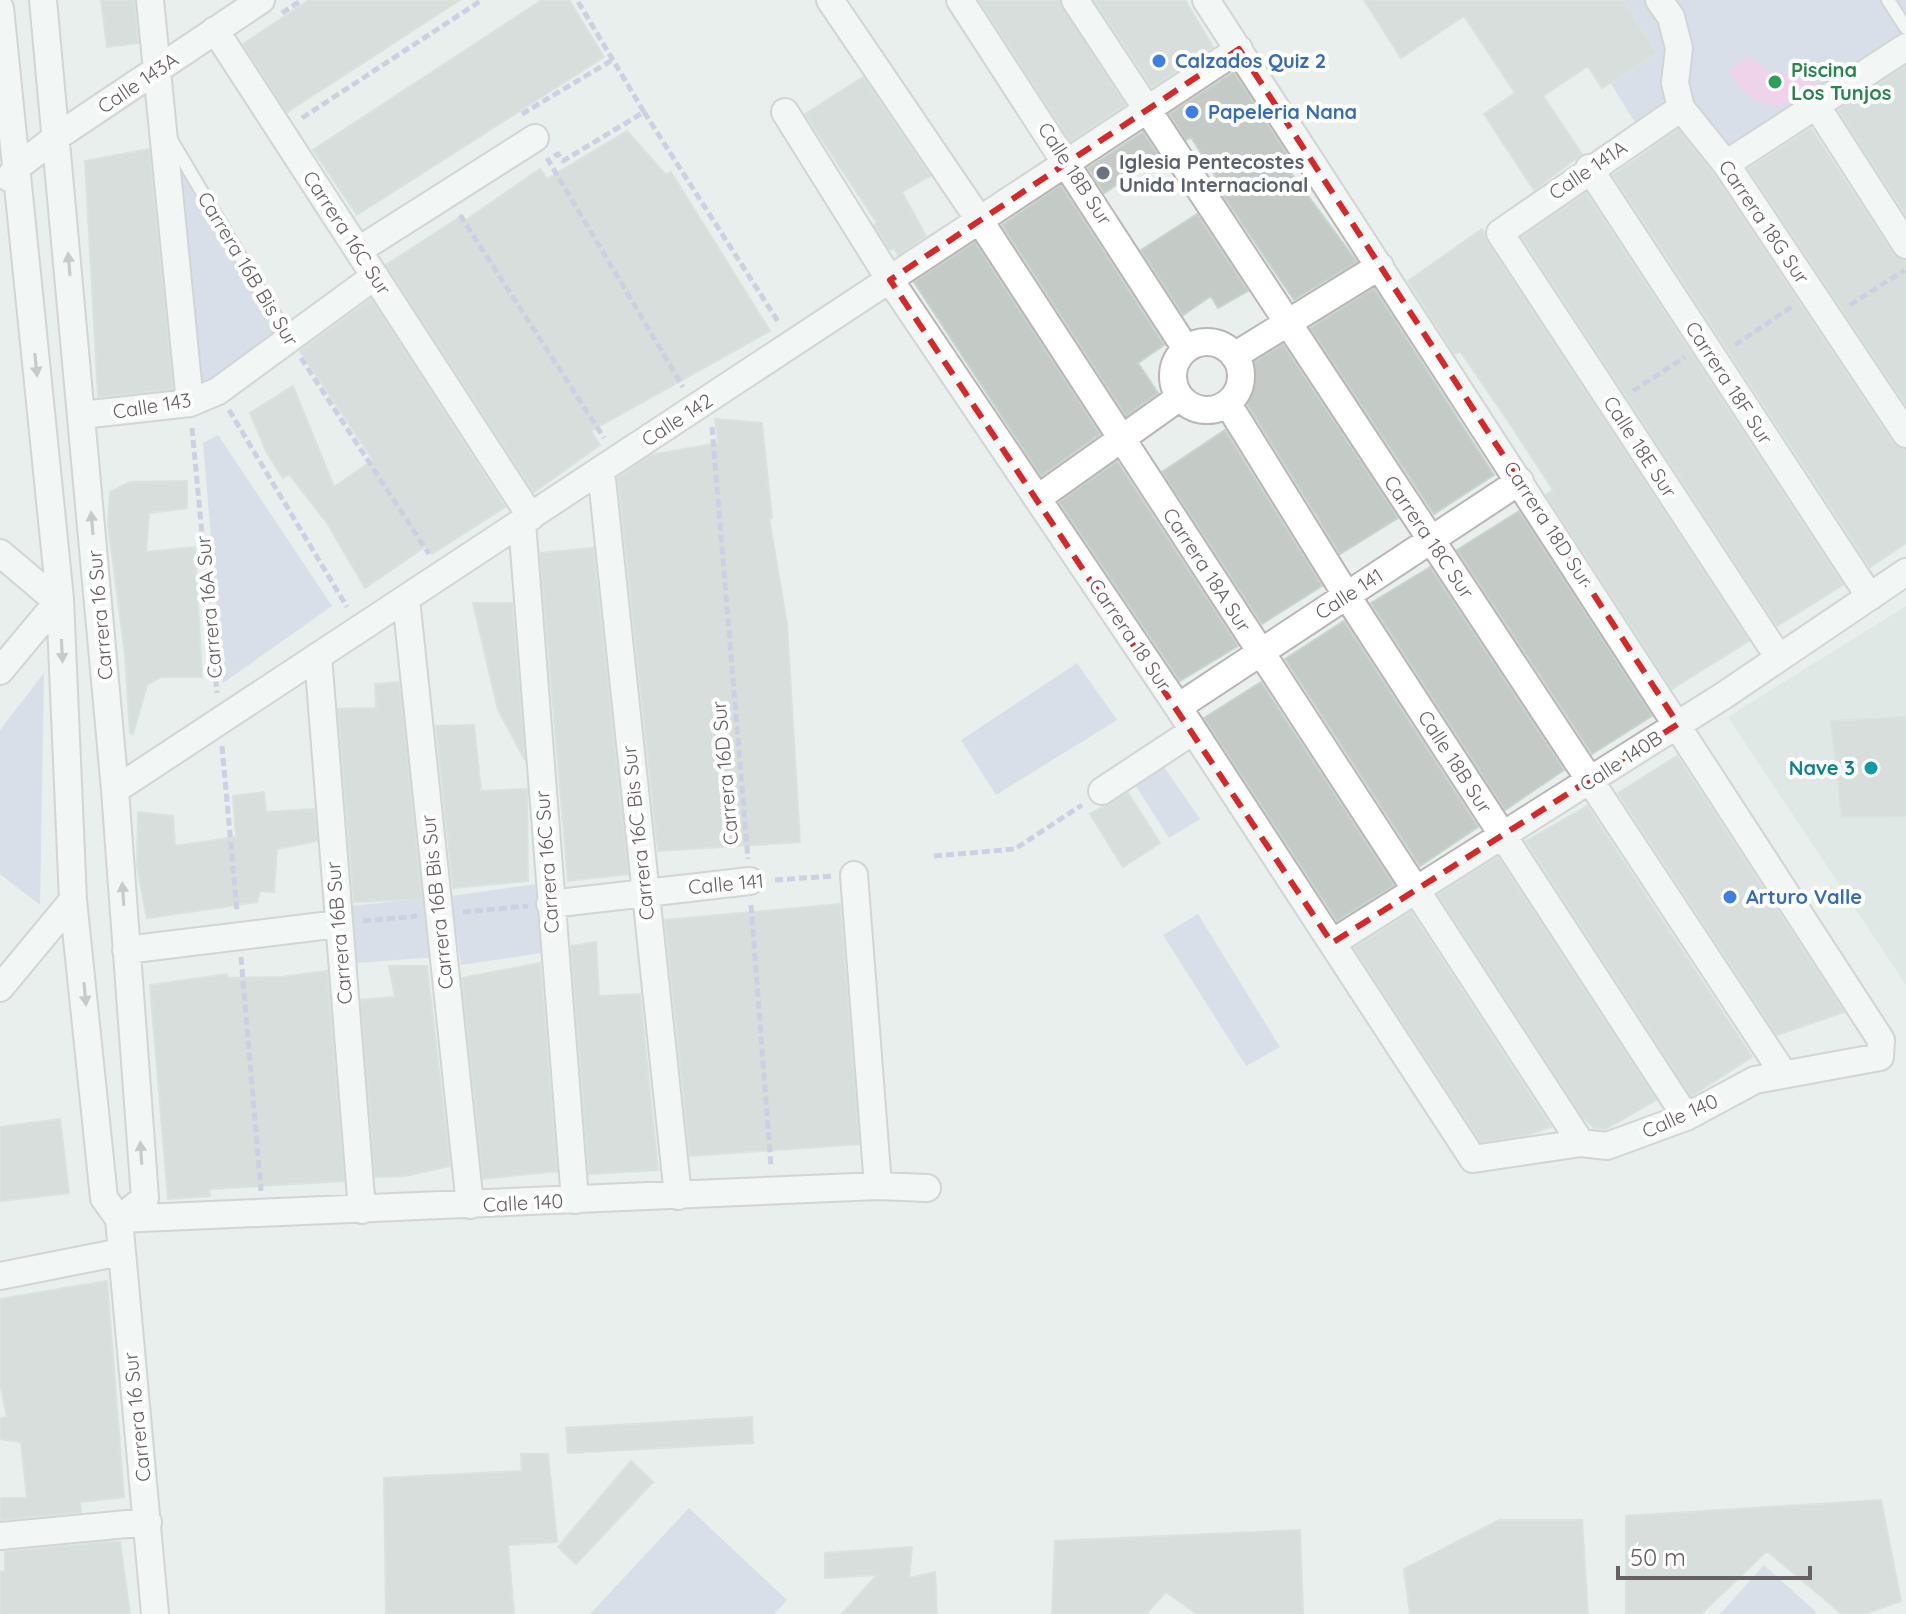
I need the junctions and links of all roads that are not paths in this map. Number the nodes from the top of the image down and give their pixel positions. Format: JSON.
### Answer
{"nodes":[{"id":1,"x":43,"y":0,"type":"edge"},
{"id":2,"x":150,"y":0,"type":"edge"},
{"id":3,"x":261,"y":0,"type":"edge"},
{"id":4,"x":830,"y":0,"type":"edge"},
{"id":5,"x":960,"y":0,"type":"edge"},
{"id":6,"x":1075,"y":0,"type":"edge"},
{"id":7,"x":1206,"y":0,"type":"edge"},
{"id":8,"x":1659,"y":0,"type":"edge"},
{"id":9,"x":1888,"y":0,"type":"edge"},
{"id":10,"x":1,"y":21,"type":"edge"},
{"id":11,"x":1906,"y":28,"type":"edge"},
{"id":12,"x":215,"y":30,"type":"junction"},
{"id":13,"x":1906,"y":47,"type":"edge"},
{"id":14,"x":1239,"y":49,"type":"junction"},
{"id":15,"x":156,"y":73,"type":"junction"},
{"id":16,"x":1816,"y":105,"type":"junction"},
{"id":17,"x":1681,"y":108,"type":"junction"},
{"id":18,"x":1148,"y":109,"type":"junction"},
{"id":19,"x":785,"y":112,"type":"dead end"},
{"id":20,"x":161,"y":123,"type":"junction"},
{"id":21,"x":58,"y":136,"type":"junction"},
{"id":22,"x":535,"y":138,"type":"road end"},
{"id":23,"x":1068,"y":162,"type":"junction"},
{"id":24,"x":1726,"y":164,"type":"junction"},
{"id":25,"x":16,"y":168,"type":"junction"},
{"id":26,"x":1589,"y":168,"type":"junction"},
{"id":27,"x":0,"y":191,"type":"edge"},
{"id":28,"x":980,"y":221,"type":"junction"},
{"id":29,"x":1501,"y":236,"type":"joint"},
{"id":30,"x":1906,"y":245,"type":"edge"},
{"id":31,"x":359,"y":250,"type":"junction"},
{"id":32,"x":1380,"y":266,"type":"junction"},
{"id":33,"x":375,"y":276,"type":"junction"},
{"id":34,"x":890,"y":280,"type":"junction"},
{"id":35,"x":1286,"y":323,"type":"junction"},
{"id":36,"x":289,"y":339,"type":"junction"},
{"id":37,"x":1186,"y":349,"type":"junction"},
{"id":38,"x":1234,"y":356,"type":"junction"},
{"id":39,"x":1180,"y":397,"type":"junction"},
{"id":40,"x":190,"y":403,"type":"junction"},
{"id":41,"x":1228,"y":404,"type":"junction"},
{"id":42,"x":82,"y":415,"type":"junction"},
{"id":43,"x":1906,"y":434,"type":"edge"},
{"id":44,"x":1122,"y":439,"type":"junction"},
{"id":45,"x":609,"y":465,"type":"junction"},
{"id":46,"x":1520,"y":481,"type":"junction"},
{"id":47,"x":1038,"y":498,"type":"junction"},
{"id":48,"x":526,"y":520,"type":"junction"},
{"id":49,"x":1432,"y":541,"type":"junction"},
{"id":50,"x":0,"y":553,"type":"edge"},
{"id":51,"x":1906,"y":572,"type":"edge"},
{"id":52,"x":1347,"y":596,"type":"junction"},
{"id":53,"x":1870,"y":597,"type":"junction"},
{"id":54,"x":406,"y":599,"type":"junction"},
{"id":55,"x":59,"y":600,"type":"junction"},
{"id":56,"x":1261,"y":653,"type":"junction"},
{"id":57,"x":318,"y":656,"type":"junction"},
{"id":58,"x":1779,"y":658,"type":"junction"},
{"id":59,"x":0,"y":671,"type":"edge"},
{"id":60,"x":1178,"y":707,"type":"junction"},
{"id":61,"x":1678,"y":724,"type":"junction"},
{"id":62,"x":1193,"y":731,"type":"junction"},
{"id":63,"x":1590,"y":781,"type":"junction"},
{"id":64,"x":115,"y":790,"type":"junction"},
{"id":65,"x":1102,"y":791,"type":"road end"},
{"id":66,"x":1503,"y":836,"type":"junction"},
{"id":67,"x":854,"y":875,"type":"road end"},
{"id":68,"x":750,"y":881,"type":"road end"},
{"id":69,"x":1416,"y":891,"type":"junction"},
{"id":70,"x":644,"y":893,"type":"junction"},
{"id":71,"x":73,"y":900,"type":"junction"},
{"id":72,"x":550,"y":904,"type":"junction"},
{"id":73,"x":338,"y":924,"type":"junction"},
{"id":74,"x":1332,"y":943,"type":"junction"},
{"id":75,"x":126,"y":950,"type":"junction"},
{"id":76,"x":0,"y":988,"type":"edge"},
{"id":77,"x":1882,"y":1052,"type":"joint"},
{"id":78,"x":1783,"y":1073,"type":"junction"},
{"id":79,"x":1686,"y":1117,"type":"junction"},
{"id":80,"x":1581,"y":1143,"type":"junction"},
{"id":81,"x":1473,"y":1159,"type":"joint"},
{"id":82,"x":878,"y":1186,"type":"junction"},
{"id":83,"x":927,"y":1188,"type":"dead end"},
{"id":84,"x":678,"y":1196,"type":"junction"},
{"id":85,"x":575,"y":1200,"type":"junction"},
{"id":86,"x":470,"y":1205,"type":"junction"},
{"id":87,"x":362,"y":1210,"type":"junction"},
{"id":88,"x":119,"y":1219,"type":"junction"},
{"id":89,"x":121,"y":1252,"type":"junction"},
{"id":90,"x":0,"y":1276,"type":"edge"},
{"id":91,"x":148,"y":1522,"type":"junction"},
{"id":92,"x":0,"y":1536,"type":"edge"},
{"id":93,"x":155,"y":1614,"type":"edge"}],
"edges":[{"from":1,"to":21,"type":"street","name":"Carrera 16 Sur"},
{"from":2,"to":15,"type":"street"},
{"from":3,"to":12,"type":"street","name":"Calle 143A"},
{"from":4,"to":28,"type":"street","name":"Carrera 18A Sur"},
{"from":5,"to":23,"type":"street","name":"Calle 18B Sur"},
{"from":6,"to":18,"type":"street","name":"Carrera 18C Sur"},
{"from":7,"to":14,"type":"street","name":"Carrera 18D Sur"},
{"from":8,"to":17,"type":"street"},
{"from":9,"to":11,"type":"lane"},
{"from":10,"to":25,"type":"street","name":"Carrera 16 Sur"},
{"from":12,"to":15,"type":"street","name":"Calle 143A"},
{"from":12,"to":31,"type":"street","name":"Carrera 16C Sur"},
{"from":13,"to":16,"type":"street"},
{"from":14,"to":18,"type":"street","name":"Calle 142"},
{"from":14,"to":32,"type":"street","name":"Carrera 18D Sur"},
{"from":15,"to":20,"type":"street"},
{"from":15,"to":21,"type":"street","name":"Calle 143A"},
{"from":16,"to":24,"type":"street"},
{"from":16,"to":30,"type":"street"},
{"from":17,"to":24,"type":"street","name":"Carrera 18G Sur"},
{"from":17,"to":26,"type":"street","name":"Calle 141A"},
{"from":18,"to":23,"type":"street","name":"Calle 142"},
{"from":18,"to":35,"type":"street","name":"Carrera 18C Sur"},
{"from":19,"to":34,"type":"street","name":"Carrera 18 Sur"},
{"from":20,"to":36,"type":"lane","name":"Carrera 16B Bis Sur"},
{"from":20,"to":40,"type":"street"},
{"from":21,"to":25,"type":"street","name":"Calle 143A"},
{"from":42,"to":21,"type":"street","name":"Carrera 16 Sur","one_way":true},
{"from":22,"to":31,"type":"street"},
{"from":23,"to":28,"type":"street","name":"Calle 142"},
{"from":23,"to":37,"type":"street","name":"Calle 18B Sur"},
{"from":24,"to":43,"type":"street","name":"Carrera 18G Sur"},
{"from":25,"to":27,"type":"street"},
{"from":25,"to":55,"type":"street","name":"Carrera 16 Sur","one_way":true},
{"from":26,"to":29,"type":"street","name":"Calle 141A"},
{"from":26,"to":53,"type":"street","name":"Carrera 18F Sur"},
{"from":28,"to":34,"type":"street","name":"Calle 142"},
{"from":28,"to":44,"type":"street","name":"Carrera 18A Sur"},
{"from":29,"to":58,"type":"street","name":"Calle 18E Sur"},
{"from":31,"to":33,"type":"street","name":"Carrera 16C Sur"},
{"from":32,"to":35,"type":"street"},
{"from":32,"to":46,"type":"street","name":"Carrera 18D Sur"},
{"from":33,"to":36,"type":"street","name":"Calle 143"},
{"from":33,"to":48,"type":"street","name":"Carrera 16C Sur"},
{"from":34,"to":45,"type":"street","name":"Calle 142"},
{"from":34,"to":47,"type":"street","name":"Carrera 18 Sur"},
{"from":35,"to":38,"type":"street"},
{"from":35,"to":49,"type":"street","name":"Carrera 18C Sur"},
{"from":36,"to":40,"type":"street","name":"Calle 143"},
{"from":37,"to":38,"type":"street"},
{"from":37,"to":39,"type":"street"},
{"from":38,"to":41,"type":"street"},
{"from":39,"to":41,"type":"street"},
{"from":39,"to":44,"type":"street"},
{"from":40,"to":42,"type":"street","name":"Calle 143"},
{"from":41,"to":52,"type":"street","name":"Calle 18B Sur"},
{"from":64,"to":42,"type":"street","name":"Carrera 16 Sur","one_way":true},
{"from":44,"to":47,"type":"street"},
{"from":44,"to":56,"type":"street","name":"Carrera 18A Sur"},
{"from":45,"to":48,"type":"street","name":"Calle 142"},
{"from":45,"to":70,"type":"street","name":"Carrera 16C Bis Sur"},
{"from":46,"to":49,"type":"street","name":"Calle 141"},
{"from":46,"to":61,"type":"street","name":"Carrera 18D Sur"},
{"from":47,"to":60,"type":"street","name":"Carrera 18 Sur"},
{"from":48,"to":54,"type":"street","name":"Calle 142"},
{"from":48,"to":72,"type":"street","name":"Carrera 16C Sur"},
{"from":49,"to":52,"type":"street","name":"Calle 141"},
{"from":49,"to":63,"type":"street","name":"Carrera 18C Sur"},
{"from":50,"to":55,"type":"street"},
{"from":51,"to":53,"type":"street","name":"Calle 140B"},
{"from":52,"to":56,"type":"street","name":"Calle 141"},
{"from":52,"to":66,"type":"street","name":"Calle 18B Sur"},
{"from":53,"to":58,"type":"street","name":"Calle 140B"},
{"from":54,"to":57,"type":"street","name":"Calle 142"},
{"from":54,"to":86,"type":"street","name":"Carrera 16B Bis Sur"},
{"from":55,"to":59,"type":"street"},
{"from":55,"to":71,"type":"street","name":"Carrera 16 Sur","one_way":true},
{"from":56,"to":60,"type":"street","name":"Calle 141"},
{"from":56,"to":69,"type":"street","name":"Carrera 18A Sur"},
{"from":57,"to":64,"type":"street","name":"Calle 142"},
{"from":57,"to":73,"type":"street","name":"Carrera 16B Sur"},
{"from":58,"to":61,"type":"street","name":"Calle 140B"},
{"from":60,"to":62,"type":"street","name":"Carrera 18 Sur"},
{"from":61,"to":63,"type":"street","name":"Calle 140B"},
{"from":61,"to":77,"type":"street","name":"Carrera 18D Sur"},
{"from":62,"to":65,"type":"street"},
{"from":62,"to":74,"type":"street","name":"Carrera 18 Sur"},
{"from":63,"to":66,"type":"street","name":"Calle 140B"},
{"from":63,"to":78,"type":"street","name":"Carrera 18C Sur"},
{"from":75,"to":64,"type":"street","name":"Carrera 16 Sur","one_way":true},
{"from":66,"to":69,"type":"street","name":"Calle 140B"},
{"from":66,"to":79,"type":"street","name":"Calle 18B Sur"},
{"from":67,"to":82,"type":"street"},
{"from":68,"to":70,"type":"street","name":"Calle 141"},
{"from":69,"to":74,"type":"street","name":"Calle 140B"},
{"from":69,"to":80,"type":"street","name":"Carrera 18A Sur"},
{"from":70,"to":72,"type":"street","name":"Calle 141"},
{"from":70,"to":84,"type":"street","name":"Carrera 16C Bis Sur"},
{"from":71,"to":76,"type":"street"},
{"from":71,"to":88,"type":"street","name":"Carrera 16 Sur","one_way":true},
{"from":72,"to":85,"type":"street","name":"Carrera 16C Sur"},
{"from":73,"to":75,"type":"street"},
{"from":73,"to":87,"type":"street","name":"Carrera 16B Sur"},
{"from":74,"to":81,"type":"street","name":"Carrera 18 Sur"},
{"from":88,"to":75,"type":"street","name":"Carrera 16 Sur","one_way":true},
{"from":77,"to":78,"type":"street","name":"Calle 140"},
{"from":78,"to":79,"type":"street","name":"Calle 140"},
{"from":79,"to":80,"type":"street","name":"Calle 140"},
{"from":80,"to":81,"type":"street","name":"Calle 140"},
{"from":82,"to":83,"type":"street","name":"Calle 140"},
{"from":82,"to":84,"type":"street","name":"Calle 140"},
{"from":84,"to":85,"type":"street","name":"Calle 140"},
{"from":85,"to":86,"type":"street","name":"Calle 140"},
{"from":86,"to":87,"type":"street","name":"Calle 140"},
{"from":87,"to":88,"type":"street","name":"Calle 140"},
{"from":88,"to":89,"type":"street","name":"Carrera 16 Sur"},
{"from":89,"to":90,"type":"street"},
{"from":89,"to":91,"type":"street","name":"Carrera 16 Sur"},
{"from":91,"to":92,"type":"street"},
{"from":91,"to":93,"type":"street","name":"Carrera 16 Sur"}]}
